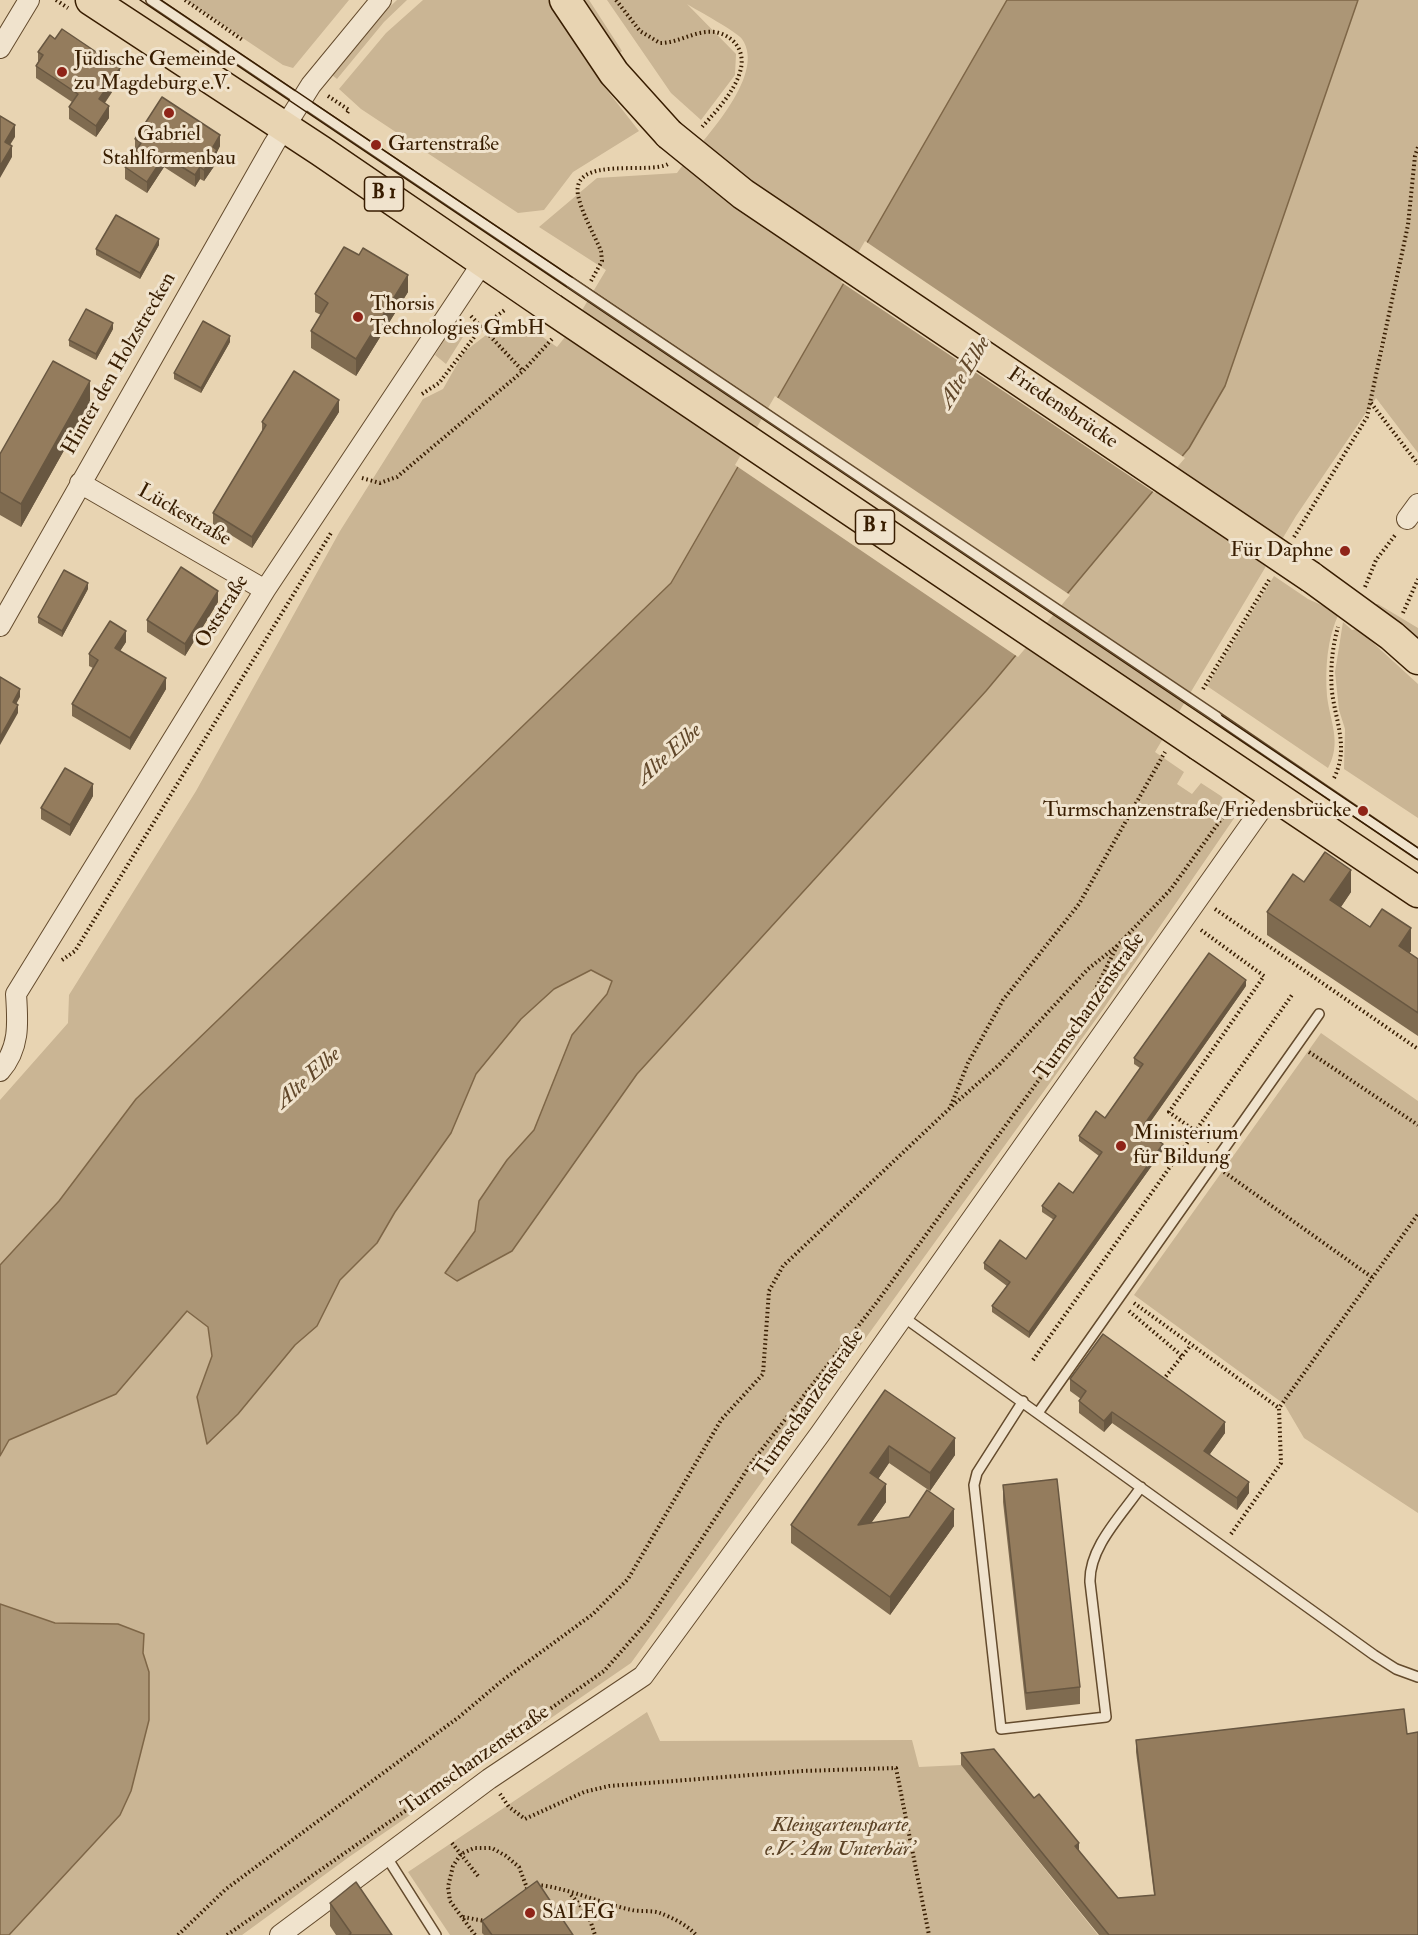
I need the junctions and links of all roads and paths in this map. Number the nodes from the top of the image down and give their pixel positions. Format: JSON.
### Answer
{"nodes":[{"id":1,"x":29,"y":0,"type":"edge"},
{"id":2,"x":91,"y":0,"type":"edge"},
{"id":3,"x":151,"y":0,"type":"edge"},
{"id":4,"x":185,"y":0,"type":"edge"},
{"id":5,"x":381,"y":0,"type":"edge"},
{"id":6,"x":565,"y":0,"type":"edge"},
{"id":7,"x":616,"y":0,"type":"edge"},
{"id":8,"x":248,"y":44,"type":"dead end"},
{"id":9,"x":0,"y":48,"type":"edge"},
{"id":10,"x":324,"y":93,"type":"dead end"},
{"id":11,"x":301,"y":100,"type":"junction"},
{"id":12,"x":350,"y":110,"type":"dead end"},
{"id":13,"x":284,"y":127,"type":"junction"},
{"id":14,"x":679,"y":143,"type":"junction"},
{"id":15,"x":1418,"y":147,"type":"edge"},
{"id":16,"x":483,"y":262,"type":"junction"},
{"id":17,"x":585,"y":290,"type":"dead end"},
{"id":18,"x":514,"y":303,"type":"dead end"},
{"id":19,"x":552,"y":323,"type":"junction"},
{"id":20,"x":488,"y":332,"type":"dead end"},
{"id":21,"x":523,"y":371,"type":"junction"},
{"id":22,"x":417,"y":399,"type":"dead end"},
{"id":23,"x":1370,"y":402,"type":"junction"},
{"id":24,"x":1418,"y":464,"type":"edge"},
{"id":25,"x":370,"y":469,"type":"dead end"},
{"id":26,"x":344,"y":473,"type":"junction"},
{"id":27,"x":364,"y":478,"type":"junction"},
{"id":28,"x":80,"y":483,"type":"junction"},
{"id":29,"x":358,"y":489,"type":"dead end"},
{"id":30,"x":1412,"y":511,"type":"edge"},
{"id":31,"x":333,"y":529,"type":"dead end"},
{"id":32,"x":1293,"y":540,"type":"dead end"},
{"id":33,"x":1275,"y":570,"type":"dead end"},
{"id":34,"x":1418,"y":579,"type":"edge"},
{"id":35,"x":265,"y":590,"type":"junction"},
{"id":36,"x":1363,"y":592,"type":"dead end"},
{"id":37,"x":1403,"y":614,"type":"dead end"},
{"id":38,"x":1340,"y":624,"type":"dead end"},
{"id":39,"x":0,"y":626,"type":"edge"},
{"id":40,"x":1418,"y":659,"type":"edge"},
{"id":41,"x":1197,"y":699,"type":"dead end"},
{"id":42,"x":1167,"y":748,"type":"dead end"},
{"id":43,"x":1325,"y":790,"type":"junction"},
{"id":44,"x":1239,"y":794,"type":"dead end"},
{"id":45,"x":1272,"y":794,"type":"junction"},
{"id":46,"x":1418,"y":854,"type":"edge"},
{"id":47,"x":1171,"y":889,"type":"junction"},
{"id":48,"x":1418,"y":891,"type":"edge"},
{"id":49,"x":1198,"y":897,"type":"junction"},
{"id":50,"x":1183,"y":917,"type":"junction"},
{"id":51,"x":1117,"y":946,"type":"junction"},
{"id":52,"x":58,"y":963,"type":"dead end"},
{"id":53,"x":8,"y":992,"type":"edge"},
{"id":54,"x":1292,"y":995,"type":"dead end"},
{"id":55,"x":1319,"y":1014,"type":"dead end"},
{"id":56,"x":1298,"y":1045,"type":"junction"},
{"id":57,"x":1418,"y":1049,"type":"edge"},
{"id":58,"x":0,"y":1071,"type":"edge"},
{"id":59,"x":950,"y":1108,"type":"junction"},
{"id":60,"x":1418,"y":1125,"type":"edge"},
{"id":61,"x":1195,"y":1132,"type":"junction"},
{"id":62,"x":1223,"y":1152,"type":"junction"},
{"id":63,"x":1213,"y":1165,"type":"junction"},
{"id":64,"x":1418,"y":1214,"type":"edge"},
{"id":65,"x":1373,"y":1278,"type":"junction"},
{"id":66,"x":1122,"y":1294,"type":"junction"},
{"id":67,"x":901,"y":1316,"type":"junction"},
{"id":68,"x":1191,"y":1345,"type":"junction"},
{"id":69,"x":1182,"y":1356,"type":"junction"},
{"id":70,"x":1033,"y":1360,"type":"dead end"},
{"id":71,"x":1158,"y":1385,"type":"edge"},
{"id":72,"x":1023,"y":1401,"type":"junction"},
{"id":73,"x":1279,"y":1408,"type":"junction"},
{"id":74,"x":1038,"y":1413,"type":"junction"},
{"id":75,"x":1141,"y":1488,"type":"junction"},
{"id":76,"x":1222,"y":1545,"type":"junction"},
{"id":77,"x":1418,"y":1677,"type":"edge"},
{"id":78,"x":501,"y":1743,"type":"dead end"},
{"id":79,"x":489,"y":1779,"type":"junction"},
{"id":80,"x":445,"y":1783,"type":"dead end"},
{"id":81,"x":452,"y":1843,"type":"dead end"},
{"id":82,"x":461,"y":1854,"type":"junction"},
{"id":83,"x":386,"y":1856,"type":"junction"},
{"id":84,"x":478,"y":1876,"type":"dead end"},
{"id":85,"x":527,"y":1888,"type":"junction"},
{"id":86,"x":571,"y":1894,"type":"junction"},
{"id":87,"x":521,"y":1898,"type":"edge"},
{"id":88,"x":463,"y":1917,"type":"junction"},
{"id":89,"x":489,"y":1922,"type":"edge"},
{"id":90,"x":178,"y":1935,"type":"edge"},
{"id":91,"x":227,"y":1935,"type":"edge"},
{"id":92,"x":280,"y":1935,"type":"edge"},
{"id":93,"x":436,"y":1935,"type":"edge"},
{"id":94,"x":475,"y":1935,"type":"edge"},
{"id":95,"x":595,"y":1935,"type":"edge"},
{"id":96,"x":696,"y":1935,"type":"edge"},
{"id":97,"x":929,"y":1935,"type":"edge"}],
"edges":[{"from":1,"to":9,"type":"street"},
{"from":2,"to":13,"type":"main road","number":"B 1"},
{"from":3,"to":11,"type":"lane"},
{"from":4,"to":8,"type":"path"},
{"from":5,"to":11,"type":"street","name":"Hinter den Holzstrecken"},
{"from":6,"to":14,"type":"main road","name":"Friedensbrücke"},
{"from":7,"to":14,"type":"path"},
{"from":10,"to":12,"type":"path"},
{"from":11,"to":13,"type":"street","name":"Hinter den Holzstrecken"},
{"from":11,"to":43,"type":"lane","bridge":true},
{"from":13,"to":16,"type":"main road","number":"B 1"},
{"from":13,"to":28,"type":"street","name":"Hinter den Holzstrecken"},
{"from":14,"to":17,"type":"path"},
{"from":14,"to":40,"type":"main road","name":"Friedensbrücke","bridge":true},
{"from":15,"to":23,"type":"path"},
{"from":16,"to":19,"type":"main road","number":"B 1"},
{"from":16,"to":26,"type":"street","name":"Oststraße"},
{"from":18,"to":22,"type":"path"},
{"from":19,"to":21,"type":"path"},
{"from":19,"to":45,"type":"main road","number":"B 1","bridge":true},
{"from":20,"to":21,"type":"path"},
{"from":21,"to":27,"type":"path"},
{"from":23,"to":24,"type":"path"},
{"from":23,"to":32,"type":"path"},
{"from":25,"to":27,"type":"path"},
{"from":26,"to":27,"type":"path"},
{"from":26,"to":35,"type":"street","name":"Oststraße"},
{"from":27,"to":29,"type":"path"},
{"from":28,"to":35,"type":"street","name":"Lückestraße"},
{"from":28,"to":39,"type":"street","name":"Hinter den Holzstrecken"},
{"from":30,"to":36,"type":"path"},
{"from":31,"to":52,"type":"path"},
{"from":33,"to":41,"type":"path"},
{"from":34,"to":37,"type":"path"},
{"from":35,"to":53,"type":"street","name":"Oststraße"},
{"from":38,"to":43,"type":"path"},
{"from":42,"to":59,"type":"path"},
{"from":43,"to":46,"type":"lane"},
{"from":44,"to":47,"type":"path"},
{"from":45,"to":48,"type":"main road","number":"B 1"},
{"from":45,"to":49,"type":"street","name":"Turmschanzenstraße"},
{"from":47,"to":49,"type":"path"},
{"from":47,"to":51,"type":"path"},
{"from":49,"to":50,"type":"street","name":"Turmschanzenstraße"},
{"from":49,"to":57,"type":"path"},
{"from":50,"to":61,"type":"path"},
{"from":50,"to":67,"type":"street","name":"Turmschanzenstraße"},
{"from":51,"to":59,"type":"path"},
{"from":51,"to":78,"type":"path"},
{"from":53,"to":58,"type":"street","name":"Oststraße"},
{"from":54,"to":61,"type":"path"},
{"from":55,"to":56,"type":"lane"},
{"from":56,"to":60,"type":"path"},
{"from":56,"to":62,"type":"lane"},
{"from":59,"to":90,"type":"path"},
{"from":61,"to":62,"type":"path"},
{"from":61,"to":70,"type":"path"},
{"from":62,"to":63,"type":"lane"},
{"from":63,"to":65,"type":"path"},
{"from":63,"to":66,"type":"lane"},
{"from":64,"to":65,"type":"path"},
{"from":65,"to":73,"type":"path"},
{"from":66,"to":68,"type":"path"},
{"from":66,"to":69,"type":"path"},
{"from":66,"to":74,"type":"lane"},
{"from":67,"to":72,"type":"lane"},
{"from":67,"to":79,"type":"street","name":"Turmschanzenstraße"},
{"from":68,"to":69,"type":"path"},
{"from":68,"to":73,"type":"path"},
{"from":69,"to":71,"type":"path"},
{"from":72,"to":74,"type":"lane"},
{"from":72,"to":75,"type":"lane"},
{"from":73,"to":76,"type":"path"},
{"from":74,"to":75,"type":"lane"},
{"from":75,"to":76,"type":"lane"},
{"from":76,"to":77,"type":"lane"},
{"from":79,"to":83,"type":"street","name":"Turmschanzenstraße"},
{"from":79,"to":97,"type":"path"},
{"from":80,"to":91,"type":"path"},
{"from":81,"to":82,"type":"path"},
{"from":82,"to":84,"type":"path"},
{"from":82,"to":85,"type":"path"},
{"from":82,"to":88,"type":"path"},
{"from":83,"to":92,"type":"street","name":"Turmschanzenstraße"},
{"from":83,"to":93,"type":"lane"},
{"from":85,"to":86,"type":"path"},
{"from":85,"to":87,"type":"path"},
{"from":86,"to":95,"type":"path"},
{"from":86,"to":96,"type":"path"},
{"from":88,"to":89,"type":"path"},
{"from":88,"to":94,"type":"path"}]}
